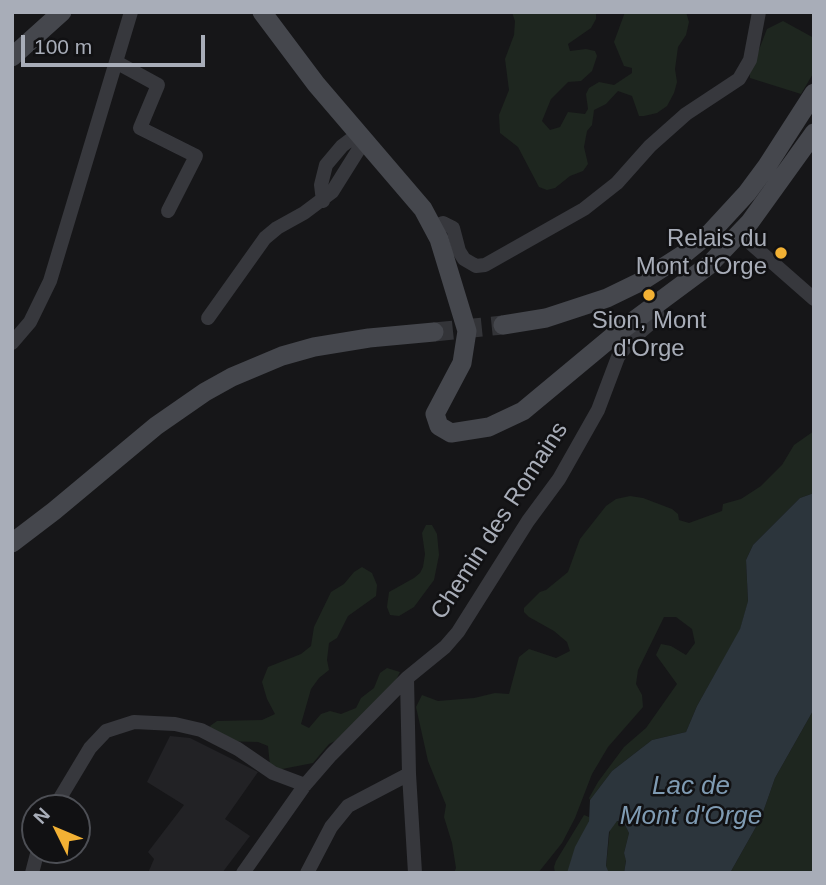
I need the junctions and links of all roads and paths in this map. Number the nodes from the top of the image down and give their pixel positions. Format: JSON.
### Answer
{"nodes":[{"id":1,"x":62,"y":12,"type":"edge"},
{"id":2,"x":131,"y":12,"type":"edge"},
{"id":3,"x":262,"y":12,"type":"edge"},
{"id":4,"x":760,"y":12,"type":"edge"},
{"id":5,"x":12,"y":57,"type":"edge"},
{"id":6,"x":117,"y":62,"type":"junction"},
{"id":7,"x":814,"y":93,"type":"edge"},
{"id":8,"x":814,"y":133,"type":"edge"},
{"id":9,"x":361,"y":138,"type":"junction"},
{"id":10,"x":323,"y":201,"type":"junction"},
{"id":11,"x":168,"y":211,"type":"dead end"},
{"id":12,"x":433,"y":227,"type":"junction"},
{"id":13,"x":740,"y":234,"type":"junction"},
{"id":14,"x":814,"y":299,"type":"edge"},
{"id":15,"x":655,"y":305,"type":"junction"},
{"id":16,"x":208,"y":318,"type":"dead end"},
{"id":17,"x":503,"y":325,"type":"tunnel mouth"},
{"id":18,"x":434,"y":332,"type":"tunnel mouth"},
{"id":19,"x":12,"y":343,"type":"edge"},
{"id":20,"x":12,"y":543,"type":"edge"},
{"id":21,"x":407,"y":678,"type":"junction"},
{"id":22,"x":409,"y":774,"type":"junction"},
{"id":23,"x":305,"y":785,"type":"junction"},
{"id":24,"x":62,"y":794,"type":"edge"},
{"id":25,"x":243,"y":873,"type":"edge"},
{"id":26,"x":307,"y":873,"type":"edge"},
{"id":27,"x":415,"y":873,"type":"edge"}],
"edges":[{"from":1,"to":5,"type":"street"},
{"from":2,"to":6,"type":"street"},
{"from":3,"to":9,"type":"street"},
{"from":4,"to":12,"type":"street"},
{"from":6,"to":11,"type":"street"},
{"from":6,"to":19,"type":"street"},
{"from":7,"to":17,"type":"street"},
{"from":8,"to":13,"type":"street"},
{"from":9,"to":10,"type":"street"},
{"from":9,"to":10,"type":"street"},
{"from":9,"to":12,"type":"street"},
{"from":10,"to":16,"type":"street"},
{"from":12,"to":15,"type":"street"},
{"from":13,"to":14,"type":"street"},
{"from":13,"to":15,"type":"street"},
{"from":15,"to":21,"type":"street","name":"Chemin des Romains"},
{"from":18,"to":20,"type":"street"},
{"from":21,"to":22,"type":"street"},
{"from":21,"to":23,"type":"street","name":"Chemin des Romains"},
{"from":22,"to":26,"type":"street"},
{"from":22,"to":27,"type":"street"},
{"from":23,"to":24,"type":"street"},
{"from":23,"to":25,"type":"street","name":"Chemin des Romains"}]}
